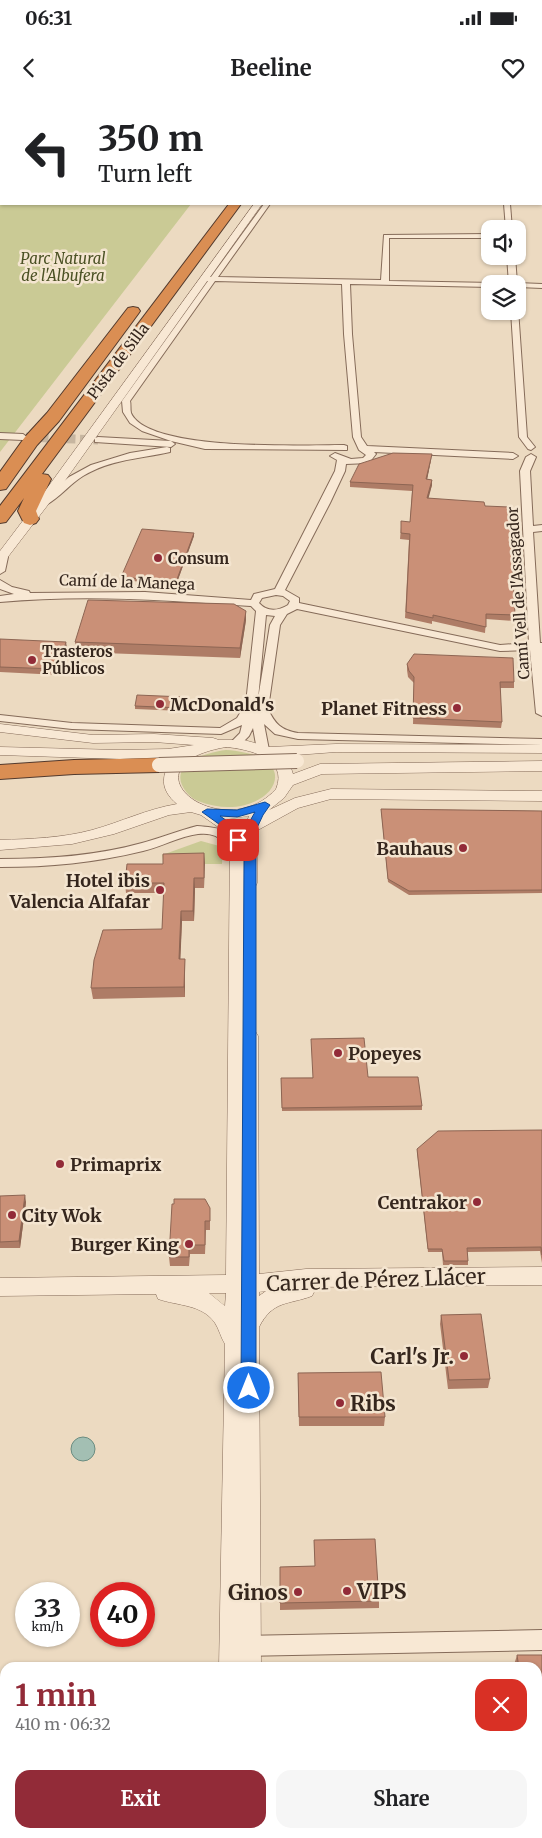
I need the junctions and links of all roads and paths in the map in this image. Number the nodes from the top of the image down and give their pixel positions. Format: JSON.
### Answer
{"nodes":[{"id":1,"x":235,"y":205,"type":"edge"},
{"id":2,"x":266,"y":205,"type":"edge"},
{"id":3,"x":507,"y":205,"type":"edge"},
{"id":4,"x":252,"y":216,"type":"edge"},
{"id":5,"x":508,"y":220,"type":"edge"},
{"id":6,"x":481,"y":236,"type":"edge"},
{"id":7,"x":208,"y":279,"type":"junction"},
{"id":8,"x":346,"y":282,"type":"junction"},
{"id":9,"x":385,"y":282,"type":"junction"},
{"id":10,"x":481,"y":284,"type":"edge"},
{"id":11,"x":526,"y":285,"type":"edge"},
{"id":12,"x":542,"y":286,"type":"edge"},
{"id":13,"x":143,"y":298,"type":"dead end"},
{"id":14,"x":515,"y":320,"type":"edge"},
{"id":15,"x":66,"y":432,"type":"junction"},
{"id":16,"x":0,"y":436,"type":"edge"},
{"id":17,"x":357,"y":437,"type":"junction"},
{"id":18,"x":27,"y":439,"type":"junction"},
{"id":19,"x":98,"y":440,"type":"tunnel mouth"},
{"id":20,"x":213,"y":446,"type":"junction"},
{"id":21,"x":347,"y":448,"type":"junction"},
{"id":22,"x":516,"y":448,"type":"junction"},
{"id":23,"x":315,"y":449,"type":"junction"},
{"id":24,"x":367,"y":451,"type":"junction"},
{"id":25,"x":536,"y":452,"type":"edge"},
{"id":26,"x":340,"y":459,"type":"junction"},
{"id":27,"x":355,"y":463,"type":"junction"},
{"id":28,"x":0,"y":466,"type":"edge"},
{"id":29,"x":340,"y":471,"type":"junction"},
{"id":30,"x":525,"y":471,"type":"junction"},
{"id":31,"x":0,"y":485,"type":"edge"},
{"id":32,"x":43,"y":504,"type":"junction"},
{"id":33,"x":0,"y":518,"type":"edge"},
{"id":34,"x":30,"y":519,"type":"junction"},
{"id":35,"x":542,"y":528,"type":"edge"},
{"id":36,"x":528,"y":529,"type":"junction"},
{"id":37,"x":2,"y":558,"type":"edge"},
{"id":38,"x":0,"y":571,"type":"edge"},
{"id":39,"x":1,"y":586,"type":"edge"},
{"id":40,"x":279,"y":592,"type":"junction"},
{"id":41,"x":41,"y":595,"type":"junction"},
{"id":42,"x":0,"y":599,"type":"edge"},
{"id":43,"x":295,"y":605,"type":"junction"},
{"id":44,"x":258,"y":607,"type":"junction"},
{"id":45,"x":283,"y":612,"type":"junction"},
{"id":46,"x":538,"y":646,"type":"edge"},
{"id":47,"x":253,"y":700,"type":"junction"},
{"id":48,"x":262,"y":709,"type":"junction"},
{"id":49,"x":542,"y":714,"type":"edge"},
{"id":50,"x":0,"y":718,"type":"edge"},
{"id":51,"x":72,"y":726,"type":"junction"},
{"id":52,"x":0,"y":728,"type":"edge"},
{"id":53,"x":154,"y":738,"type":"junction"},
{"id":54,"x":518,"y":742,"type":"junction"},
{"id":55,"x":542,"y":742,"type":"edge"},
{"id":56,"x":230,"y":744,"type":"junction"},
{"id":57,"x":336,"y":748,"type":"junction"},
{"id":58,"x":0,"y":751,"type":"edge"},
{"id":59,"x":193,"y":751,"type":"junction"},
{"id":60,"x":265,"y":751,"type":"junction"},
{"id":61,"x":542,"y":751,"type":"edge"},
{"id":62,"x":0,"y":755,"type":"edge"},
{"id":63,"x":297,"y":758,"type":"junction"},
{"id":64,"x":0,"y":759,"type":"edge"},
{"id":65,"x":542,"y":760,"type":"edge"},
{"id":66,"x":159,"y":762,"type":"junction"},
{"id":67,"x":542,"y":766,"type":"edge"},
{"id":68,"x":0,"y":772,"type":"edge"},
{"id":69,"x":286,"y":782,"type":"junction"},
{"id":70,"x":542,"y":796,"type":"edge"},
{"id":71,"x":265,"y":805,"type":"junction"},
{"id":72,"x":199,"y":809,"type":"junction"},
{"id":73,"x":250,"y":830,"type":"junction"},
{"id":74,"x":0,"y":844,"type":"edge"},
{"id":75,"x":237,"y":848,"type":"junction"},
{"id":76,"x":0,"y":863,"type":"edge"},
{"id":77,"x":542,"y":1276,"type":"edge"},
{"id":78,"x":242,"y":1284,"type":"junction"},
{"id":79,"x":0,"y":1287,"type":"edge"},
{"id":80,"x":542,"y":1287,"type":"edge"},
{"id":81,"x":0,"y":1298,"type":"edge"},
{"id":82,"x":242,"y":1335,"type":"junction"},
{"id":83,"x":542,"y":1640,"type":"edge"},
{"id":84,"x":240,"y":1657,"type":"edge"}],
"edges":[{"from":1,"to":15,"type":"highway","name":"Pista de Silla"},
{"from":2,"to":4,"type":"street"},
{"from":3,"to":5,"type":"street"},
{"from":4,"to":7,"type":"street"},
{"from":6,"to":9,"type":"street"},
{"from":7,"to":8,"type":"street"},
{"from":7,"to":20,"type":"street"},
{"from":7,"to":32,"type":"street"},
{"from":8,"to":9,"type":"street"},
{"from":8,"to":17,"type":"street"},
{"from":9,"to":10,"type":"street"},
{"from":11,"to":12,"type":"street"},
{"from":13,"to":18,"type":"highway","name":"Pista de Silla"},
{"from":14,"to":22,"type":"street"},
{"from":15,"to":33,"type":"highway","name":"Pista de Silla"},
{"from":15,"to":34,"type":"highway"},
{"from":16,"to":18,"type":"street"},
{"from":17,"to":21,"type":"street"},
{"from":17,"to":24,"type":"street"},
{"from":18,"to":28,"type":"highway"},
{"from":18,"to":31,"type":"highway","name":"Pista de Silla"},
{"from":19,"to":20,"type":"street"},
{"from":20,"to":23,"type":"street"},
{"from":20,"to":32,"type":"street"},
{"from":21,"to":23,"type":"street"},
{"from":21,"to":24,"type":"street"},
{"from":21,"to":26,"type":"street"},
{"from":22,"to":24,"type":"street"},
{"from":22,"to":25,"type":"street"},
{"from":22,"to":25,"type":"street"},
{"from":22,"to":30,"type":"street"},
{"from":23,"to":26,"type":"street"},
{"from":24,"to":27,"type":"street"},
{"from":25,"to":30,"type":"street","name":"Camí Vell de l'Assagador"},
{"from":26,"to":27,"type":"street"},
{"from":26,"to":29,"type":"street"},
{"from":27,"to":29,"type":"street"},
{"from":29,"to":40,"type":"street"},
{"from":30,"to":36,"type":"street","name":"Camí Vell de l'Assagador"},
{"from":32,"to":34,"type":"street"},
{"from":34,"to":37,"type":"street"},
{"from":35,"to":36,"type":"street"},
{"from":36,"to":46,"type":"street","name":"Camí Vell de l'Assagador"},
{"from":37,"to":38,"type":"street"},
{"from":39,"to":41,"type":"street"},
{"from":40,"to":43,"type":"street"},
{"from":40,"to":44,"type":"street"},
{"from":41,"to":42,"type":"street","name":"Camí de la Manega"},
{"from":41,"to":44,"type":"street","name":"Camí de la Manega"},
{"from":43,"to":45,"type":"street"},
{"from":43,"to":46,"type":"street"},
{"from":44,"to":45,"type":"street","name":"Camí de la Manega"},
{"from":44,"to":47,"type":"street"},
{"from":45,"to":48,"type":"street"},
{"from":46,"to":49,"type":"street","name":"Camí Vell de l'Assagador"},
{"from":47,"to":51,"type":"street"},
{"from":47,"to":56,"type":"street"},
{"from":48,"to":54,"type":"street"},
{"from":48,"to":60,"type":"street"},
{"from":50,"to":51,"type":"street"},
{"from":51,"to":53,"type":"street"},
{"from":52,"to":53,"type":"street"},
{"from":53,"to":56,"type":"street"},
{"from":54,"to":55,"type":"street"},
{"from":54,"to":57,"type":"street"},
{"from":56,"to":59,"type":"street"},
{"from":56,"to":60,"type":"street"},
{"from":57,"to":60,"type":"street"},
{"from":57,"to":61,"type":"street"},
{"from":58,"to":59,"type":"street"},
{"from":59,"to":72,"type":"street"},
{"from":60,"to":69,"type":"street"},
{"from":61,"to":63,"type":"street"},
{"from":62,"to":66,"type":"street"},
{"from":63,"to":65,"type":"street"},
{"from":63,"to":66,"type":"street","bridge":true},
{"from":64,"to":66,"type":"street"},
{"from":66,"to":68,"type":"highway"},
{"from":67,"to":69,"type":"street"},
{"from":69,"to":71,"type":"street"},
{"from":70,"to":73,"type":"street"},
{"from":71,"to":72,"type":"street"},
{"from":71,"to":73,"type":"street"},
{"from":72,"to":74,"type":"street"},
{"from":72,"to":75,"type":"street"},
{"from":73,"to":78,"type":"street"},
{"from":75,"to":76,"type":"street"},
{"from":75,"to":78,"type":"street"},
{"from":77,"to":78,"type":"street","name":"Carrer de Pérez Llácer"},
{"from":78,"to":79,"type":"street","name":"Carrer de Pérez Llácer"},
{"from":78,"to":82,"type":"street"},
{"from":80,"to":82,"type":"street","name":"Carrer de Pérez Llácer"},
{"from":81,"to":82,"type":"street"},
{"from":82,"to":84,"type":"street"},
{"from":83,"to":84,"type":"street"}]}
